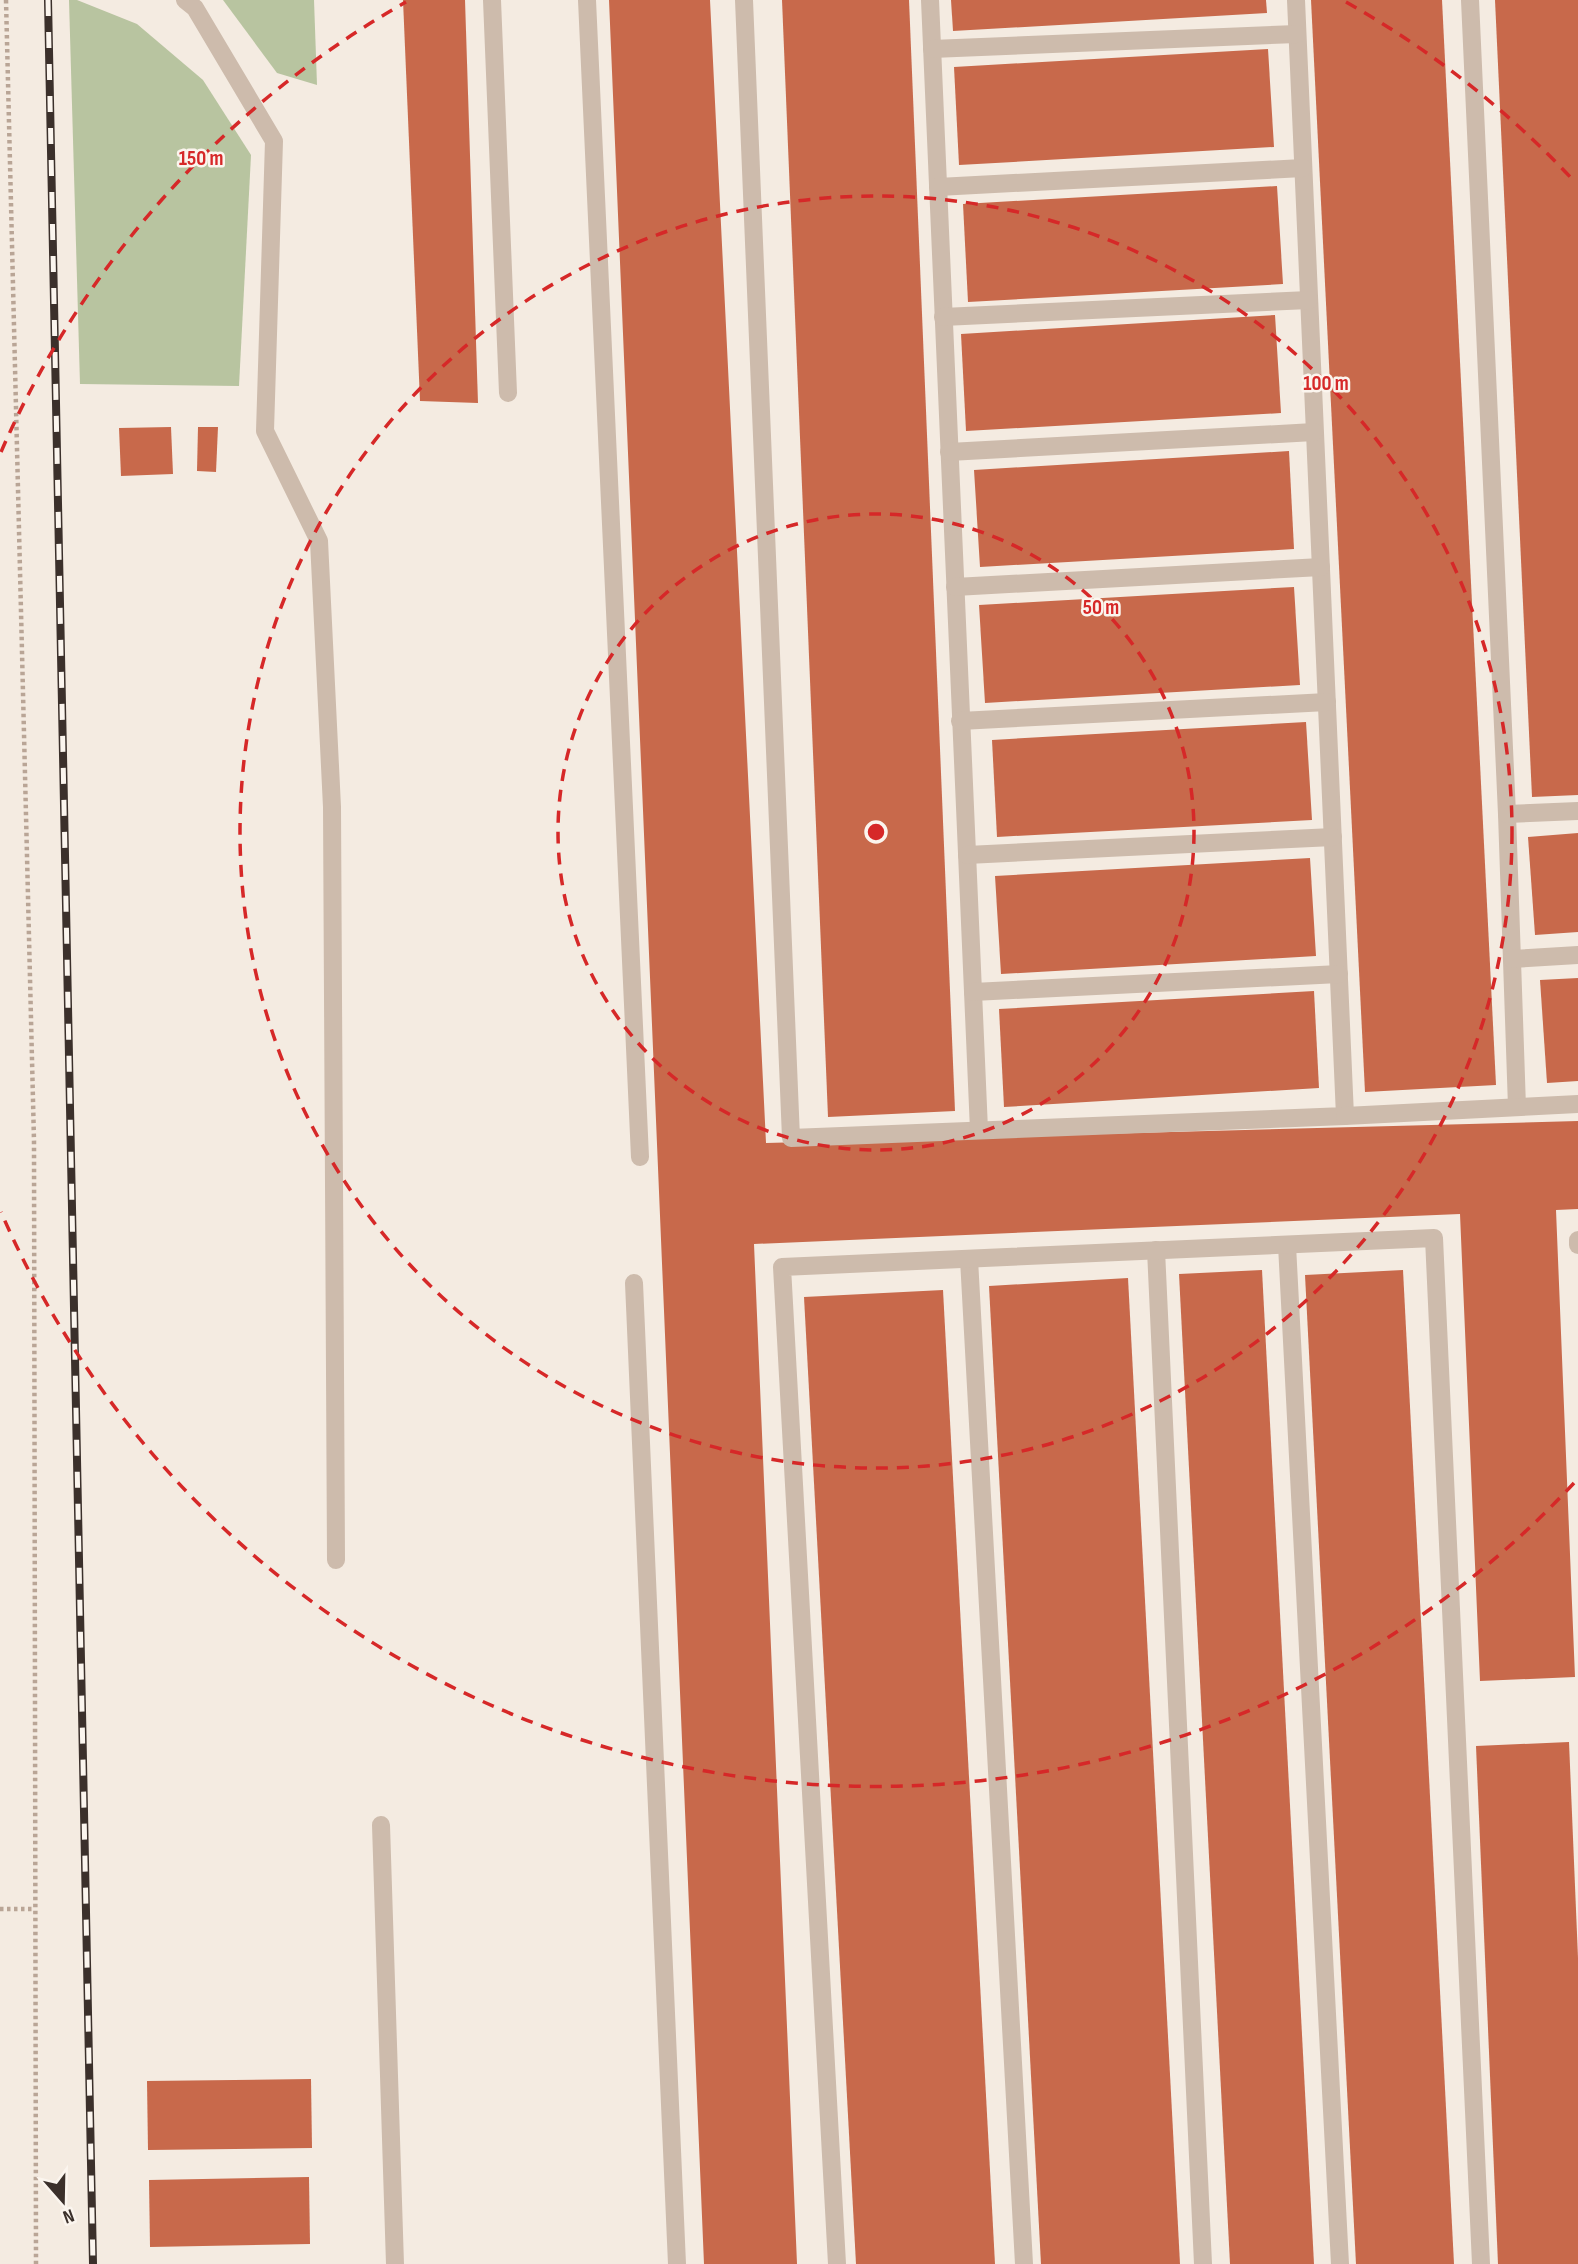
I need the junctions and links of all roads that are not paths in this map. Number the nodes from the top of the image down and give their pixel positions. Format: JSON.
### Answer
{"nodes":[{"id":1,"x":185,"y":0,"type":"edge"},
{"id":2,"x":492,"y":0,"type":"edge"},
{"id":3,"x":587,"y":0,"type":"edge"},
{"id":4,"x":744,"y":0,"type":"edge"},
{"id":5,"x":930,"y":0,"type":"edge"},
{"id":6,"x":1296,"y":0,"type":"edge"},
{"id":7,"x":1470,"y":0,"type":"edge"},
{"id":8,"x":1297,"y":34,"type":"junction"},
{"id":9,"x":932,"y":49,"type":"junction"},
{"id":10,"x":1303,"y":169,"type":"junction"},
{"id":11,"x":938,"y":187,"type":"junction"},
{"id":12,"x":1309,"y":300,"type":"junction"},
{"id":13,"x":943,"y":317,"type":"junction"},
{"id":14,"x":508,"y":393,"type":"dead end"},
{"id":15,"x":1314,"y":432,"type":"junction"},
{"id":16,"x":949,"y":452,"type":"junction"},
{"id":17,"x":1321,"y":567,"type":"junction"},
{"id":18,"x":955,"y":587,"type":"junction"},
{"id":19,"x":1327,"y":702,"type":"junction"},
{"id":20,"x":960,"y":721,"type":"junction"},
{"id":21,"x":1578,"y":810,"type":"edge"},
{"id":22,"x":1507,"y":814,"type":"junction"},
{"id":23,"x":1333,"y":836,"type":"junction"},
{"id":24,"x":967,"y":855,"type":"junction"},
{"id":25,"x":1578,"y":956,"type":"edge"},
{"id":26,"x":1512,"y":959,"type":"junction"},
{"id":27,"x":1339,"y":974,"type":"junction"},
{"id":28,"x":973,"y":992,"type":"junction"},
{"id":29,"x":1578,"y":1104,"type":"edge"},
{"id":30,"x":1517,"y":1107,"type":"junction"},
{"id":31,"x":1345,"y":1116,"type":"junction"},
{"id":32,"x":979,"y":1130,"type":"junction"},
{"id":33,"x":640,"y":1157,"type":"dead end"},
{"id":34,"x":1287,"y":1245,"type":"junction"},
{"id":35,"x":1156,"y":1250,"type":"junction"},
{"id":36,"x":969,"y":1259,"type":"junction"},
{"id":37,"x":634,"y":1283,"type":"dead end"},
{"id":38,"x":336,"y":1560,"type":"dead end"},
{"id":39,"x":382,"y":1825,"type":"dead end"},
{"id":40,"x":396,"y":2264,"type":"edge"},
{"id":41,"x":677,"y":2264,"type":"edge"},
{"id":42,"x":837,"y":2264,"type":"edge"},
{"id":43,"x":1024,"y":2264,"type":"edge"},
{"id":44,"x":1203,"y":2264,"type":"edge"},
{"id":45,"x":1340,"y":2264,"type":"edge"},
{"id":46,"x":1481,"y":2264,"type":"edge"}],
"edges":[{"from":1,"to":38,"type":"lane"},
{"from":2,"to":14,"type":"lane"},
{"from":3,"to":33,"type":"lane"},
{"from":4,"to":32,"type":"lane"},
{"from":5,"to":9,"type":"lane"},
{"from":6,"to":8,"type":"lane"},
{"from":7,"to":22,"type":"lane"},
{"from":8,"to":9,"type":"lane"},
{"from":8,"to":10,"type":"lane"},
{"from":9,"to":11,"type":"lane"},
{"from":10,"to":11,"type":"lane"},
{"from":10,"to":12,"type":"lane"},
{"from":11,"to":13,"type":"lane"},
{"from":12,"to":13,"type":"lane"},
{"from":12,"to":15,"type":"lane"},
{"from":13,"to":16,"type":"lane"},
{"from":15,"to":16,"type":"lane"},
{"from":15,"to":17,"type":"lane"},
{"from":16,"to":18,"type":"lane"},
{"from":17,"to":18,"type":"lane"},
{"from":17,"to":19,"type":"lane"},
{"from":18,"to":20,"type":"lane"},
{"from":19,"to":20,"type":"lane"},
{"from":19,"to":23,"type":"lane"},
{"from":20,"to":24,"type":"lane"},
{"from":21,"to":22,"type":"lane"},
{"from":22,"to":26,"type":"lane"},
{"from":23,"to":24,"type":"lane"},
{"from":23,"to":27,"type":"lane"},
{"from":24,"to":28,"type":"lane"},
{"from":25,"to":26,"type":"lane"},
{"from":26,"to":30,"type":"lane"},
{"from":27,"to":28,"type":"lane"},
{"from":27,"to":31,"type":"lane"},
{"from":28,"to":32,"type":"lane"},
{"from":29,"to":30,"type":"lane"},
{"from":30,"to":31,"type":"lane"},
{"from":31,"to":32,"type":"lane"},
{"from":34,"to":35,"type":"lane"},
{"from":34,"to":45,"type":"lane"},
{"from":34,"to":46,"type":"lane"},
{"from":35,"to":36,"type":"lane"},
{"from":35,"to":44,"type":"lane"},
{"from":36,"to":42,"type":"lane"},
{"from":36,"to":43,"type":"lane"},
{"from":37,"to":41,"type":"lane"},
{"from":39,"to":40,"type":"lane"}]}
